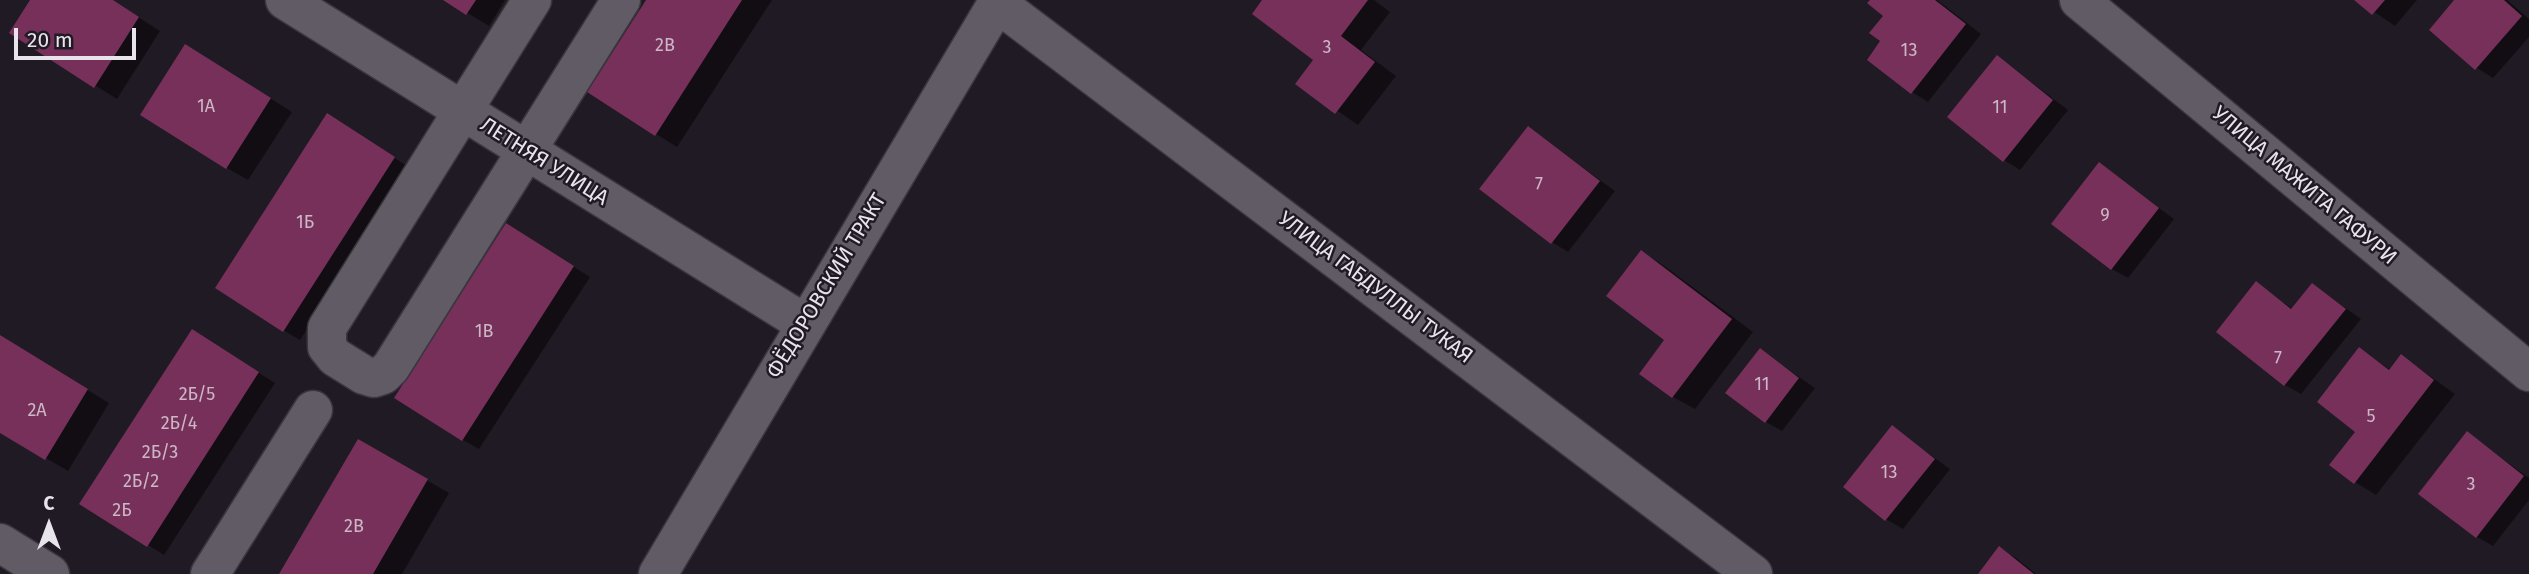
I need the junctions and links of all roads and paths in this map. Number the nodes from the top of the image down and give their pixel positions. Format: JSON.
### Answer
{"nodes":[{"id":1,"x":285,"y":0,"type":"edge"},
{"id":2,"x":532,"y":0,"type":"edge"},
{"id":3,"x":621,"y":0,"type":"edge"},
{"id":4,"x":2079,"y":0,"type":"edge"},
{"id":5,"x":998,"y":1,"type":"edge"},
{"id":6,"x":463,"y":111,"type":"junction"},
{"id":7,"x":527,"y":151,"type":"junction"},
{"id":8,"x":804,"y":323,"type":"junction"},
{"id":9,"x":2529,"y":372,"type":"edge"},
{"id":10,"x":313,"y":410,"type":"dead end"},
{"id":11,"x":0,"y":543,"type":"edge"},
{"id":12,"x":50,"y":574,"type":"edge"},
{"id":13,"x":210,"y":574,"type":"edge"},
{"id":14,"x":658,"y":574,"type":"edge"},
{"id":15,"x":1754,"y":574,"type":"edge"}],
"edges":[{"from":1,"to":6,"type":"street","name":"ЛЕТНЯЯ УЛИЦА"},
{"from":2,"to":6,"type":"street"},
{"from":3,"to":7,"type":"street"},
{"from":4,"to":9,"type":"street","name":"УЛИЦА МАЖИТА ГАФУРИ"},
{"from":5,"to":8,"type":"street","name":"ФЁДОРОВСКИЙ ТРАКТ"},
{"from":5,"to":15,"type":"street","name":"УЛИЦА ГАБДУЛЛЫ ТУКАЯ"},
{"from":6,"to":7,"type":"street","name":"ЛЕТНЯЯ УЛИЦА"},
{"from":6,"to":7,"type":"street"},
{"from":7,"to":8,"type":"street","name":"ЛЕТНЯЯ УЛИЦА"},
{"from":8,"to":14,"type":"street","name":"ФЁДОРОВСКИЙ ТРАКТ"},
{"from":10,"to":13,"type":"street"},
{"from":11,"to":12,"type":"street"}]}
